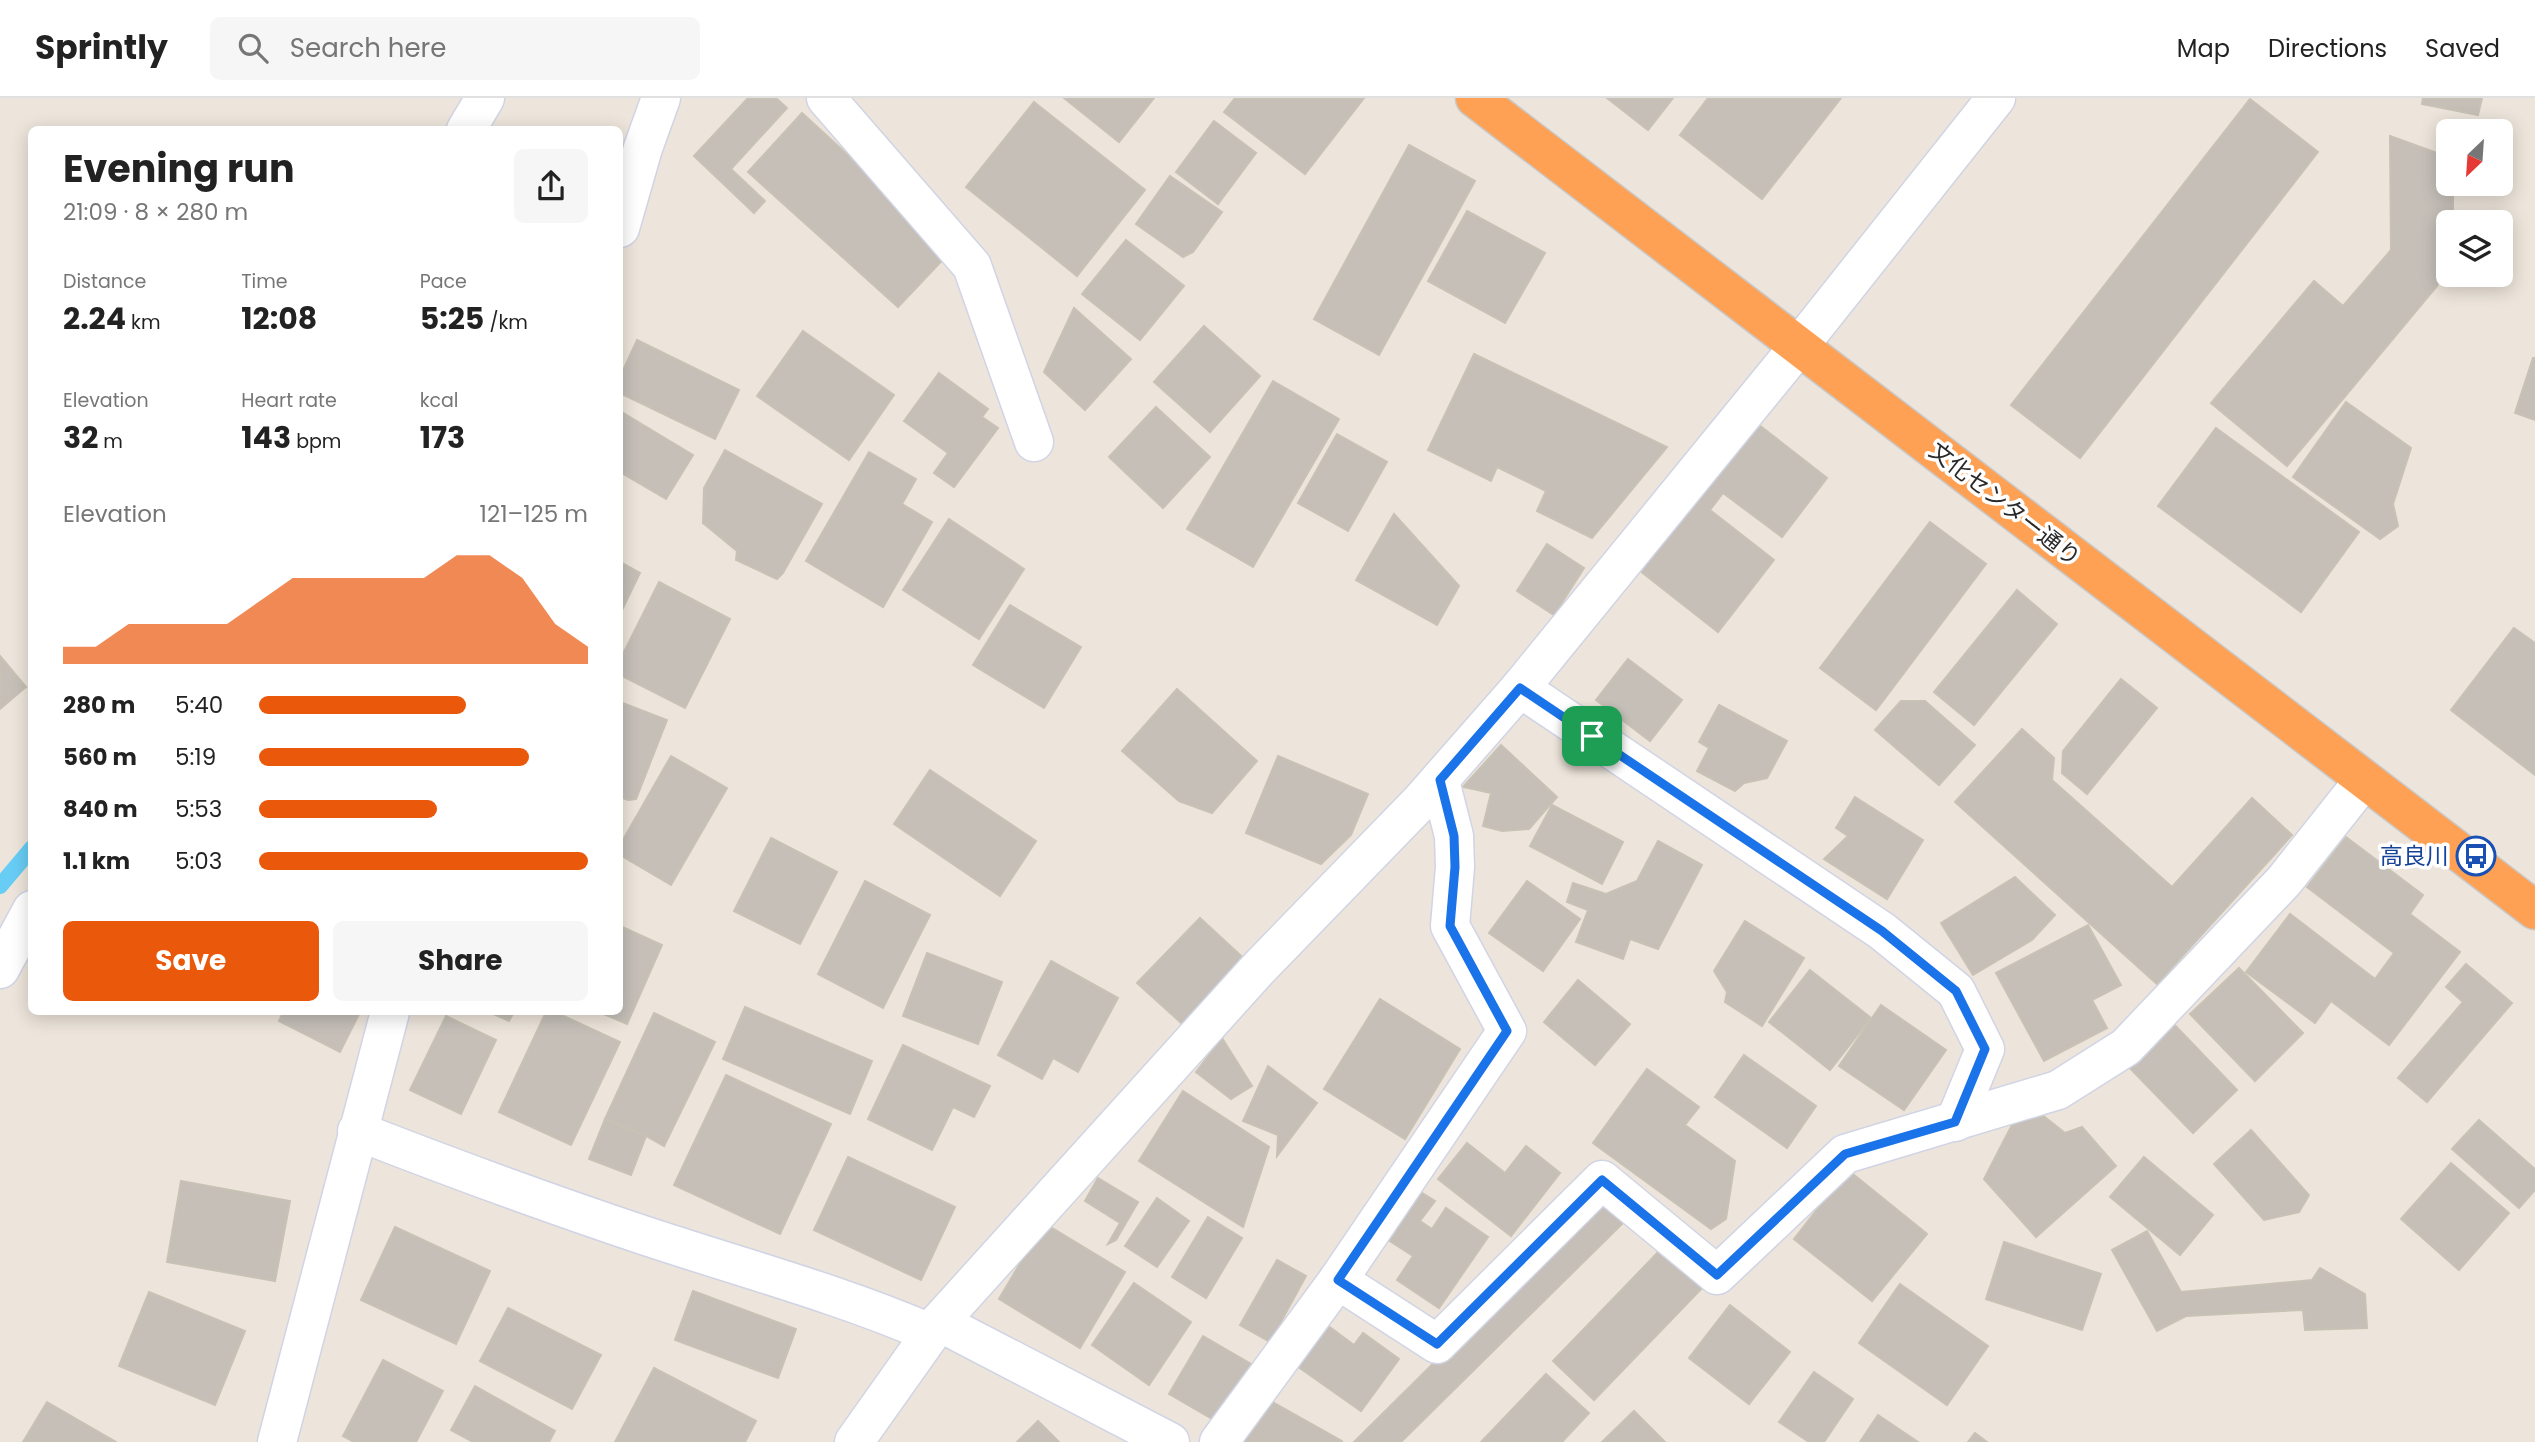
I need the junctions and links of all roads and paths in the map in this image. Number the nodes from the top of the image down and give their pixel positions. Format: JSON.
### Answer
{"nodes":[{"id":1,"x":485,"y":98,"type":"edge"},
{"id":2,"x":661,"y":98,"type":"edge"},
{"id":3,"x":826,"y":98,"type":"edge"},
{"id":4,"x":1475,"y":98,"type":"edge"},
{"id":5,"x":1996,"y":98,"type":"edge"},
{"id":6,"x":468,"y":126,"type":"edge"},
{"id":7,"x":623,"y":218,"type":"edge"},
{"id":8,"x":1799,"y":346,"type":"junction"},
{"id":9,"x":1034,"y":442,"type":"dead end"},
{"id":10,"x":1520,"y":688,"type":"junction"},
{"id":11,"x":1440,"y":780,"type":"junction"},
{"id":12,"x":2364,"y":780,"type":"junction"},
{"id":13,"x":2535,"y":911,"type":"edge"},
{"id":14,"x":28,"y":917,"type":"edge"},
{"id":15,"x":0,"y":969,"type":"edge"},
{"id":16,"x":389,"y":1015,"type":"edge"},
{"id":17,"x":1955,"y":1122,"type":"junction"},
{"id":18,"x":357,"y":1131,"type":"junction"},
{"id":19,"x":1338,"y":1280,"type":"junction"},
{"id":20,"x":935,"y":1327,"type":"junction"},
{"id":21,"x":1168,"y":1441,"type":"edge"},
{"id":22,"x":277,"y":1442,"type":"edge"},
{"id":23,"x":854,"y":1442,"type":"edge"},
{"id":24,"x":1219,"y":1442,"type":"edge"}],
"edges":[{"from":1,"to":6,"type":"street"},
{"from":2,"to":7,"type":"street"},
{"from":3,"to":9,"type":"street"},
{"from":4,"to":8,"type":"highway","name":"文化センター通り"},
{"from":5,"to":8,"type":"street"},
{"from":8,"to":10,"type":"street"},
{"from":8,"to":12,"type":"highway","name":"文化センター通り"},
{"from":10,"to":11,"type":"street"},
{"from":10,"to":17,"type":"street"},
{"from":11,"to":19,"type":"street"},
{"from":11,"to":20,"type":"street"},
{"from":12,"to":13,"type":"highway","name":"文化センター通り"},
{"from":12,"to":17,"type":"street"},
{"from":14,"to":15,"type":"street"},
{"from":16,"to":18,"type":"street"},
{"from":17,"to":19,"type":"street"},
{"from":18,"to":20,"type":"street"},
{"from":18,"to":22,"type":"street"},
{"from":19,"to":24,"type":"street"},
{"from":20,"to":21,"type":"street"},
{"from":20,"to":23,"type":"street"}]}
